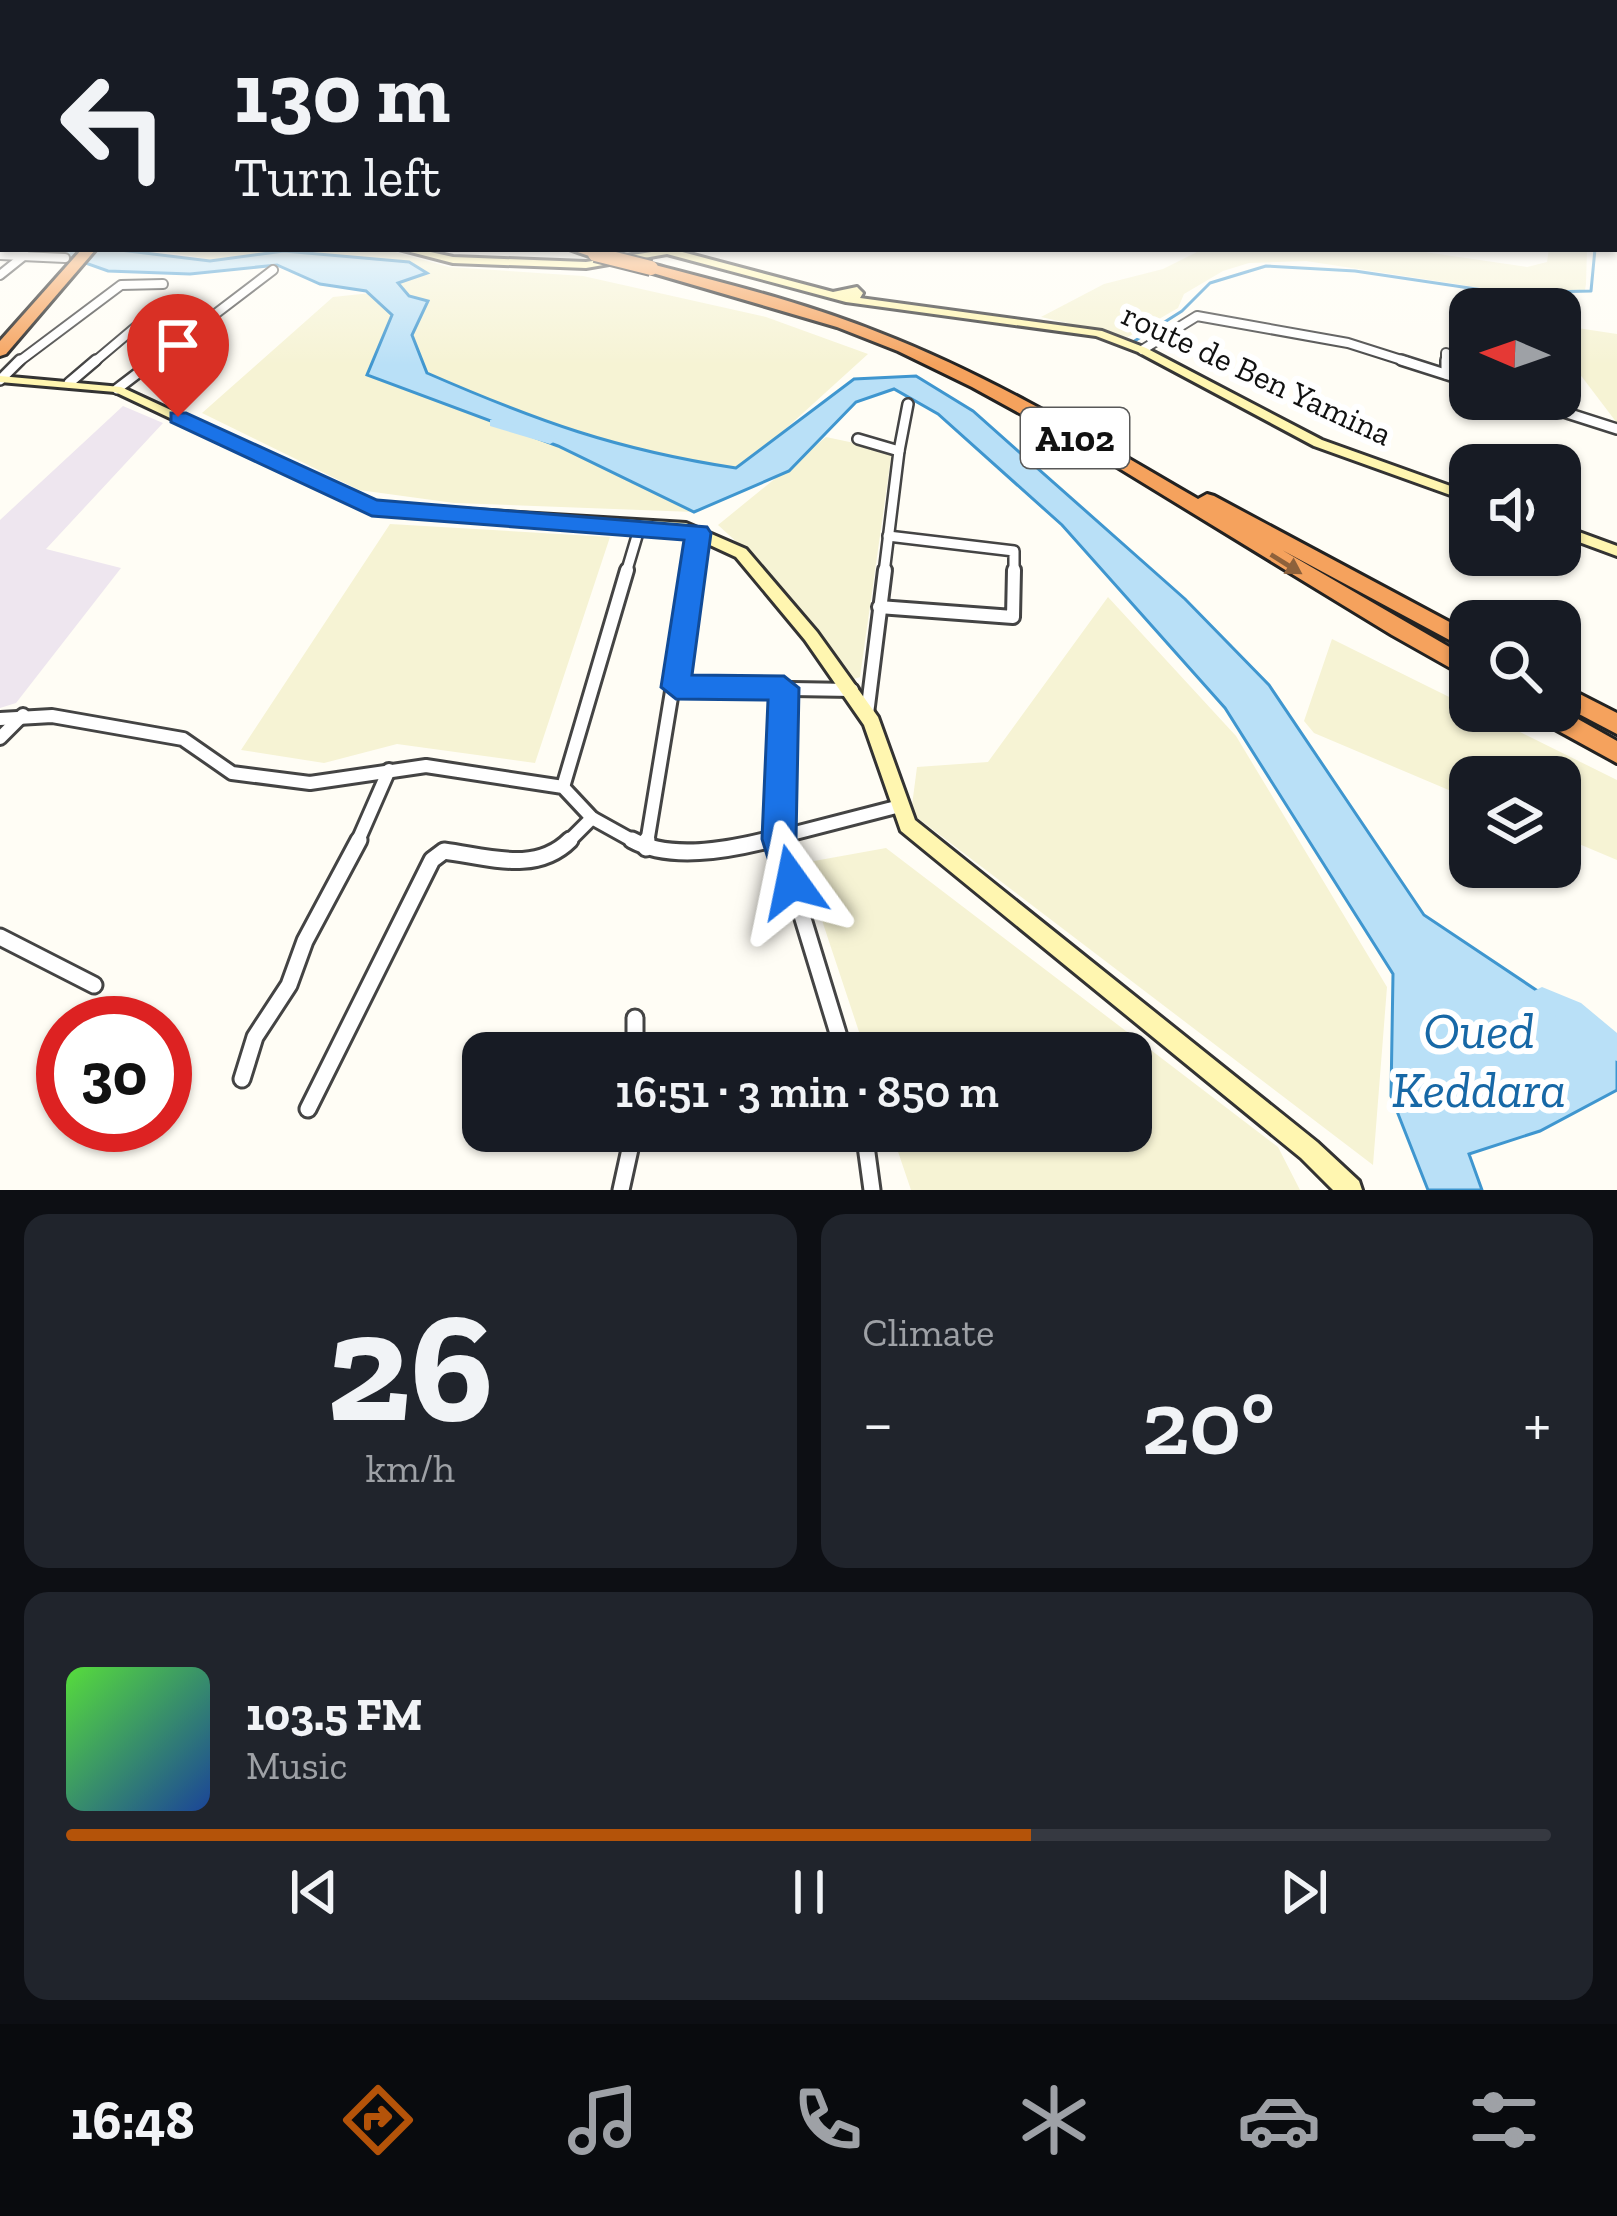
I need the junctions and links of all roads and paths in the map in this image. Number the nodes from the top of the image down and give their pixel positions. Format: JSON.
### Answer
{"nodes":[{"id":1,"x":25,"y":255,"type":"junction"},
{"id":2,"x":429,"y":255,"type":"edge"},
{"id":3,"x":611,"y":255,"type":"edge"},
{"id":4,"x":645,"y":255,"type":"edge"},
{"id":5,"x":680,"y":255,"type":"edge"},
{"id":6,"x":0,"y":256,"type":"edge"},
{"id":7,"x":72,"y":259,"type":"edge"},
{"id":8,"x":654,"y":265,"type":"junction"},
{"id":9,"x":273,"y":270,"type":"dead end"},
{"id":10,"x":0,"y":274,"type":"edge"},
{"id":11,"x":163,"y":284,"type":"dead end"},
{"id":12,"x":150,"y":315,"type":"dead end"},
{"id":13,"x":0,"y":341,"type":"edge"},
{"id":14,"x":1142,"y":350,"type":"junction"},
{"id":15,"x":0,"y":351,"type":"edge"},
{"id":16,"x":1445,"y":353,"type":"dead end"},
{"id":17,"x":1446,"y":374,"type":"junction"},
{"id":18,"x":1449,"y":375,"type":"edge"},
{"id":19,"x":1,"y":379,"type":"edge"},
{"id":20,"x":69,"y":383,"type":"junction"},
{"id":21,"x":116,"y":389,"type":"junction"},
{"id":22,"x":908,"y":404,"type":"dead end"},
{"id":23,"x":1581,"y":418,"type":"edge"},
{"id":24,"x":1617,"y":429,"type":"edge"},
{"id":25,"x":858,"y":439,"type":"dead end"},
{"id":26,"x":899,"y":451,"type":"junction"},
{"id":27,"x":1449,"y":490,"type":"edge"},
{"id":28,"x":640,"y":526,"type":"junction"},
{"id":29,"x":698,"y":533,"type":"junction"},
{"id":30,"x":888,"y":536,"type":"junction"},
{"id":31,"x":1581,"y":538,"type":"edge"},
{"id":32,"x":1617,"y":551,"type":"edge"},
{"id":33,"x":879,"y":607,"type":"junction"},
{"id":34,"x":1449,"y":632,"type":"edge"},
{"id":35,"x":1449,"y":658,"type":"edge"},
{"id":36,"x":676,"y":687,"type":"junction"},
{"id":37,"x":784,"y":688,"type":"junction"},
{"id":38,"x":851,"y":690,"type":"junction"},
{"id":39,"x":1581,"y":704,"type":"edge"},
{"id":40,"x":867,"y":714,"type":"junction"},
{"id":41,"x":23,"y":715,"type":"junction"},
{"id":42,"x":0,"y":719,"type":"edge"},
{"id":43,"x":1617,"y":724,"type":"edge"},
{"id":44,"x":1580,"y":732,"type":"edge"},
{"id":45,"x":0,"y":738,"type":"edge"},
{"id":46,"x":1617,"y":753,"type":"edge"},
{"id":47,"x":389,"y":770,"type":"junction"},
{"id":48,"x":563,"y":787,"type":"junction"},
{"id":49,"x":900,"y":806,"type":"junction"},
{"id":50,"x":592,"y":818,"type":"junction"},
{"id":51,"x":779,"y":839,"type":"junction"},
{"id":52,"x":646,"y":848,"type":"junction"},
{"id":53,"x":0,"y":937,"type":"edge"},
{"id":54,"x":94,"y":985,"type":"dead end"},
{"id":55,"x":635,"y":1018,"type":"dead end"},
{"id":56,"x":635,"y":1032,"type":"edge"},
{"id":57,"x":838,"y":1032,"type":"edge"},
{"id":58,"x":242,"y":1079,"type":"dead end"},
{"id":59,"x":308,"y":1108,"type":"dead end"},
{"id":60,"x":629,"y":1152,"type":"edge"},
{"id":61,"x":867,"y":1152,"type":"edge"},
{"id":62,"x":621,"y":1190,"type":"edge"},
{"id":63,"x":872,"y":1190,"type":"edge"},
{"id":64,"x":1350,"y":1190,"type":"edge"}],
"edges":[{"from":1,"to":6,"type":"street"},
{"from":1,"to":7,"type":"street"},
{"from":1,"to":10,"type":"street"},
{"from":2,"to":4,"type":"main road","name":"route de Ben Yamina"},
{"from":3,"to":8,"type":"highway","number":"A102","bridge":true},
{"from":5,"to":14,"type":"main road","name":"route de Ben Yamina"},
{"from":7,"to":13,"type":"highway"},
{"from":7,"to":15,"type":"highway"},
{"from":8,"to":34,"type":"highway","number":"A102"},
{"from":8,"to":35,"type":"highway","number":"A102","one_way":true},
{"from":9,"to":21,"type":"street"},
{"from":11,"to":19,"type":"street"},
{"from":12,"to":20,"type":"street"},
{"from":14,"to":17,"type":"street"},
{"from":14,"to":27,"type":"main road","name":"route de Ben Yamina"},
{"from":16,"to":17,"type":"street"},
{"from":17,"to":18,"type":"street"},
{"from":19,"to":20,"type":"main road"},
{"from":20,"to":21,"type":"main road"},
{"from":21,"to":28,"type":"main road"},
{"from":22,"to":26,"type":"street"},
{"from":23,"to":24,"type":"street"},
{"from":25,"to":26,"type":"street"},
{"from":26,"to":30,"type":"street"},
{"from":28,"to":29,"type":"main road"},
{"from":28,"to":48,"type":"street"},
{"from":29,"to":36,"type":"street"},
{"from":29,"to":38,"type":"main road"},
{"from":30,"to":33,"type":"street"},
{"from":30,"to":33,"type":"street"},
{"from":31,"to":32,"type":"main road"},
{"from":33,"to":40,"type":"street"},
{"from":36,"to":37,"type":"street"},
{"from":36,"to":52,"type":"street"},
{"from":37,"to":38,"type":"street"},
{"from":37,"to":51,"type":"street"},
{"from":38,"to":40,"type":"main road"},
{"from":39,"to":43,"type":"highway"},
{"from":40,"to":49,"type":"main road"},
{"from":41,"to":42,"type":"street"},
{"from":41,"to":45,"type":"street"},
{"from":41,"to":47,"type":"street"},
{"from":44,"to":46,"type":"highway"},
{"from":47,"to":48,"type":"street"},
{"from":47,"to":58,"type":"street"},
{"from":48,"to":50,"type":"street"},
{"from":49,"to":51,"type":"street"},
{"from":49,"to":64,"type":"main road"},
{"from":50,"to":52,"type":"street"},
{"from":50,"to":59,"type":"street"},
{"from":51,"to":52,"type":"street"},
{"from":51,"to":57,"type":"street"},
{"from":53,"to":54,"type":"street"},
{"from":55,"to":56,"type":"street"},
{"from":60,"to":62,"type":"street"},
{"from":61,"to":63,"type":"street"}]}
